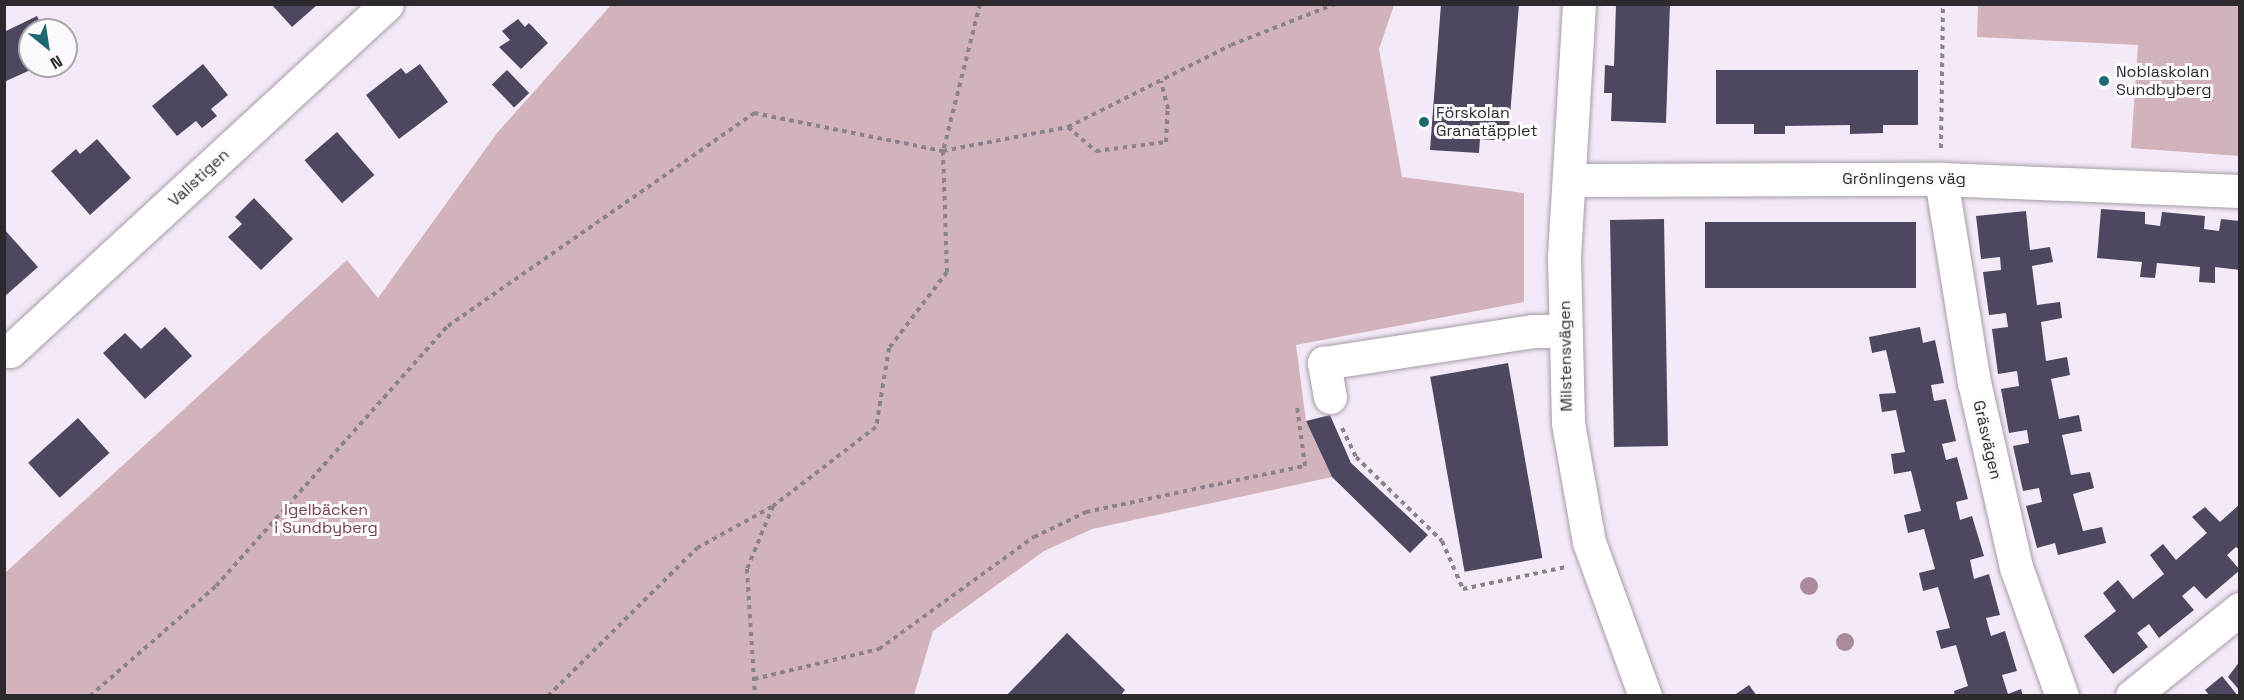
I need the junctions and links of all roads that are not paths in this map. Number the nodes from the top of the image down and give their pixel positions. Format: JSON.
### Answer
{"nodes":[{"id":1,"x":387,"y":4,"type":"edge"},
{"id":2,"x":1579,"y":4,"type":"edge"},
{"id":3,"x":1941,"y":178,"type":"junction"},
{"id":4,"x":1569,"y":180,"type":"junction"},
{"id":5,"x":2240,"y":191,"type":"edge"},
{"id":6,"x":1566,"y":331,"type":"junction"},
{"id":7,"x":6,"y":352,"type":"edge"},
{"id":8,"x":1330,"y":397,"type":"road end"},
{"id":9,"x":2240,"y":609,"type":"edge"},
{"id":10,"x":1646,"y":696,"type":"edge"},
{"id":11,"x":2062,"y":696,"type":"edge"},
{"id":12,"x":2132,"y":696,"type":"edge"}],
"edges":[{"from":1,"to":7,"type":"street","name":"Vallstigen"},
{"from":2,"to":4,"type":"street","name":"Milstensvägen"},
{"from":3,"to":4,"type":"street","name":"Grönlingens väg"},
{"from":3,"to":5,"type":"street","name":"Grönlingens väg"},
{"from":3,"to":11,"type":"street","name":"Gräsvägen"},
{"from":4,"to":6,"type":"street","name":"Milstensvägen"},
{"from":6,"to":8,"type":"street"},
{"from":6,"to":10,"type":"street","name":"Milstensvägen"},
{"from":9,"to":12,"type":"street"}]}
